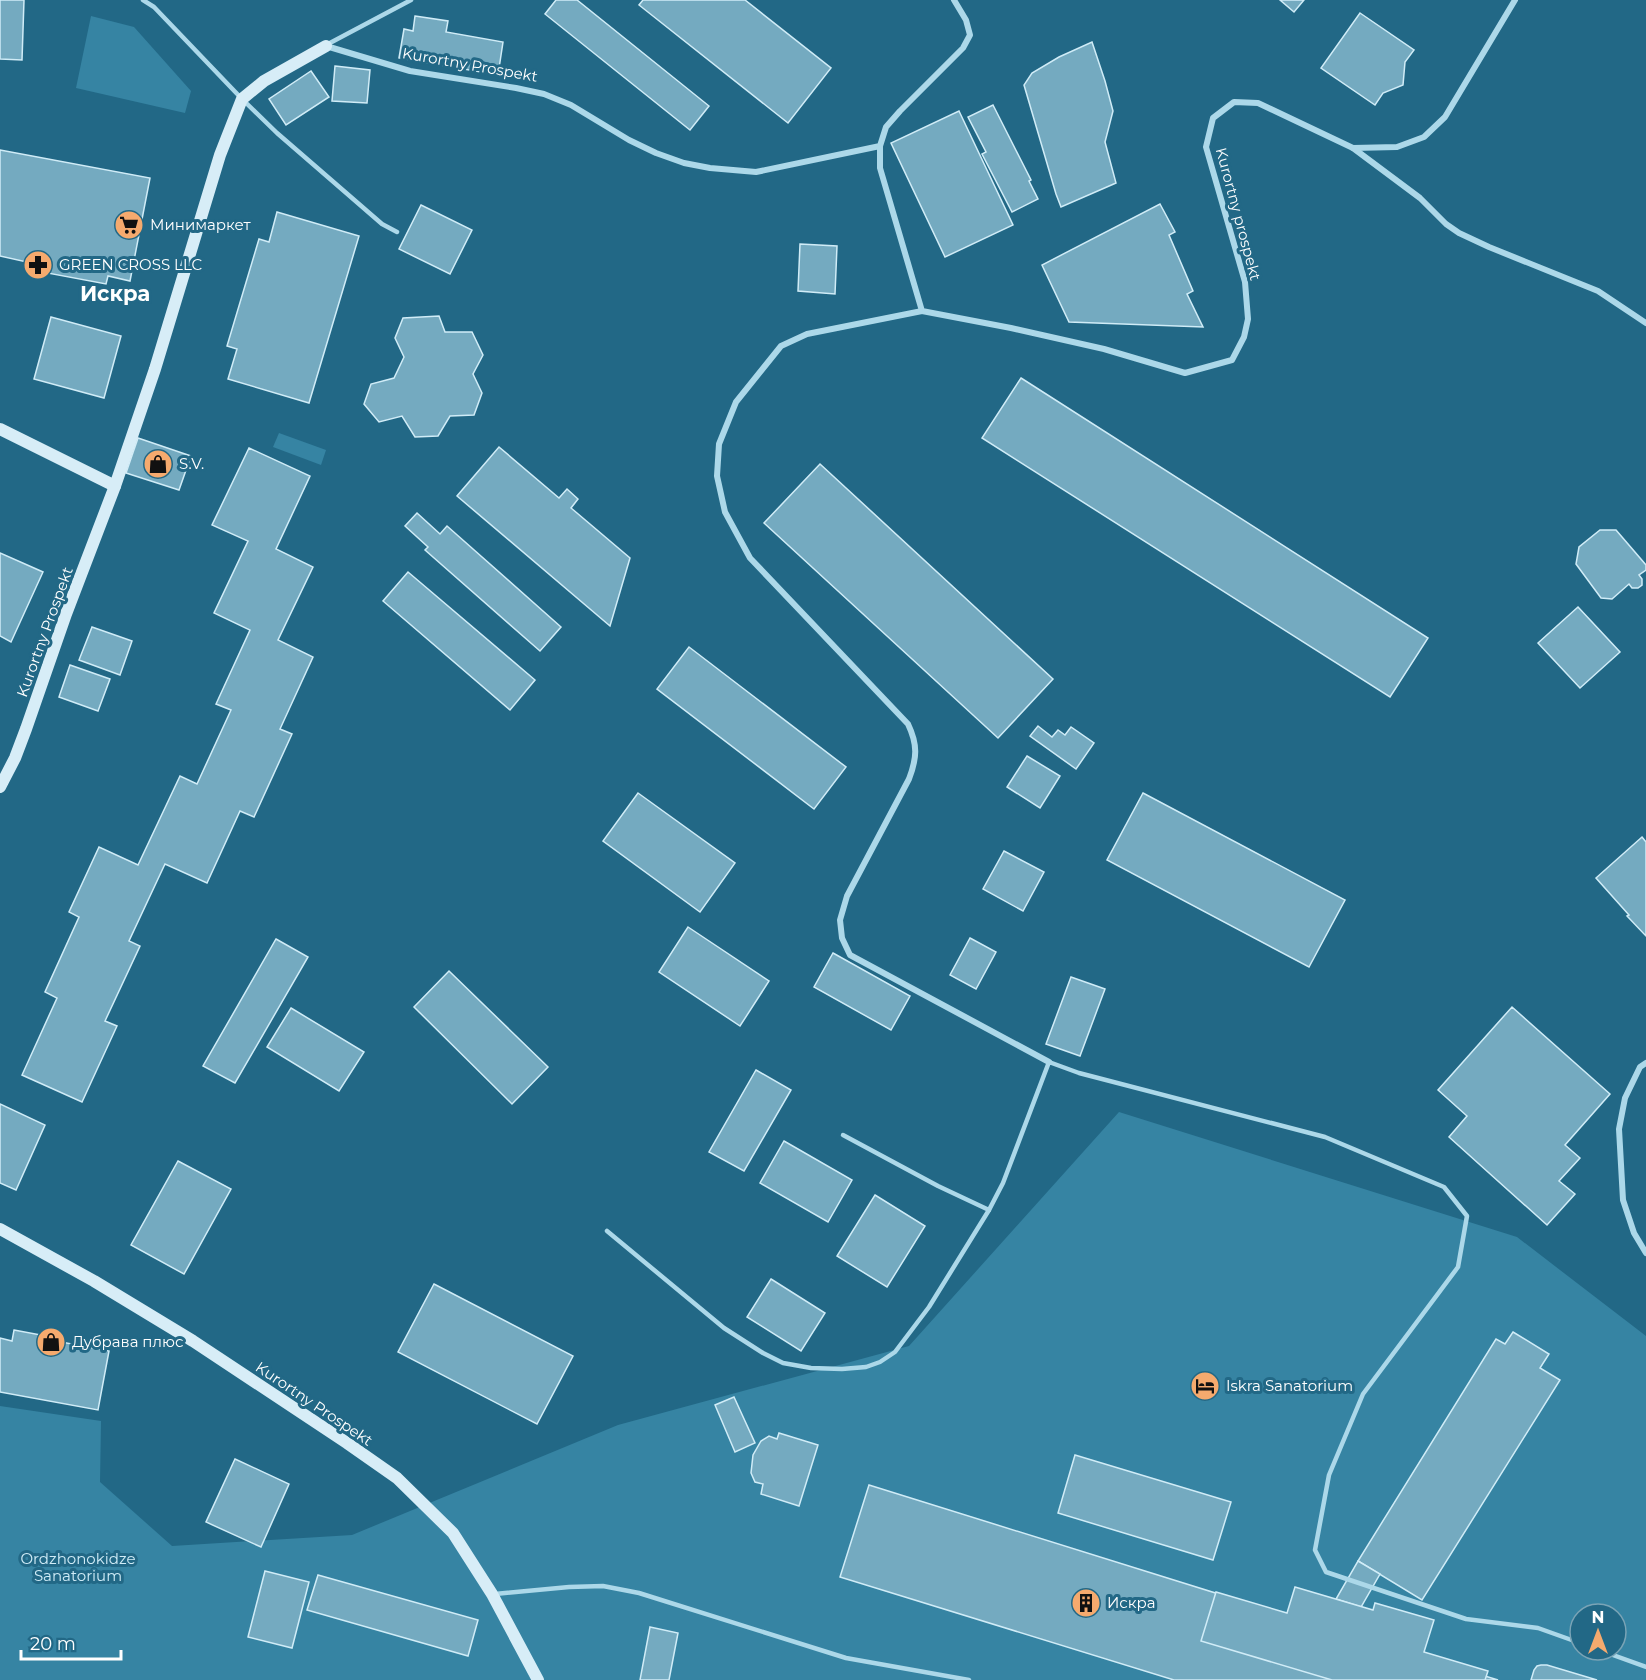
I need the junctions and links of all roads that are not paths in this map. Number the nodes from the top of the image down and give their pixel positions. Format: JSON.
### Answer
{"nodes":[{"id":1,"x":143,"y":0,"type":"edge"},
{"id":2,"x":411,"y":0,"type":"edge"},
{"id":3,"x":954,"y":0,"type":"edge"},
{"id":4,"x":1515,"y":0,"type":"edge"},
{"id":5,"x":326,"y":46,"type":"junction"},
{"id":6,"x":242,"y":99,"type":"junction"},
{"id":7,"x":880,"y":146,"type":"junction"},
{"id":8,"x":1353,"y":148,"type":"junction"},
{"id":9,"x":397,"y":232,"type":"dead end"},
{"id":10,"x":922,"y":311,"type":"junction"},
{"id":11,"x":1646,"y":322,"type":"edge"},
{"id":12,"x":0,"y":429,"type":"edge"},
{"id":13,"x":115,"y":486,"type":"junction"},
{"id":14,"x":0,"y":787,"type":"edge"},
{"id":15,"x":1049,"y":1062,"type":"junction"},
{"id":16,"x":1646,"y":1063,"type":"edge"},
{"id":17,"x":843,"y":1135,"type":"dead end"},
{"id":18,"x":989,"y":1210,"type":"junction"},
{"id":19,"x":0,"y":1229,"type":"edge"},
{"id":20,"x":607,"y":1231,"type":"dead end"},
{"id":21,"x":1646,"y":1253,"type":"edge"},
{"id":22,"x":492,"y":1594,"type":"junction"},
{"id":23,"x":1568,"y":1639,"type":"edge"},
{"id":24,"x":1628,"y":1660,"type":"edge"},
{"id":25,"x":1646,"y":1667,"type":"edge"},
{"id":26,"x":538,"y":1680,"type":"edge"},
{"id":27,"x":969,"y":1680,"type":"edge"}],
"edges":[{"from":1,"to":6,"type":"lane"},
{"from":2,"to":5,"type":"lane"},
{"from":3,"to":7,"type":"street"},
{"from":4,"to":8,"type":"street"},
{"from":5,"to":6,"type":"street"},
{"from":5,"to":7,"type":"street","name":"Kurortny Prospekt"},
{"from":6,"to":9,"type":"lane"},
{"from":6,"to":13,"type":"street","name":"Kurortny Prospekt"},
{"from":7,"to":10,"type":"street"},
{"from":8,"to":10,"type":"street","name":"Kurortny prospekt"},
{"from":8,"to":11,"type":"street","name":"Kurortny prospekt"},
{"from":10,"to":15,"type":"street"},
{"from":12,"to":13,"type":"street"},
{"from":13,"to":14,"type":"street","name":"Kurortny Prospekt"},
{"from":15,"to":18,"type":"lane"},
{"from":15,"to":23,"type":"lane"},
{"from":16,"to":21,"type":"street"},
{"from":17,"to":18,"type":"lane"},
{"from":18,"to":20,"type":"lane"},
{"from":19,"to":22,"type":"street","name":"Kurortny Prospekt"},
{"from":22,"to":26,"type":"street","name":"Kurortny Prospekt"},
{"from":22,"to":27,"type":"lane"},
{"from":24,"to":25,"type":"lane"}]}
